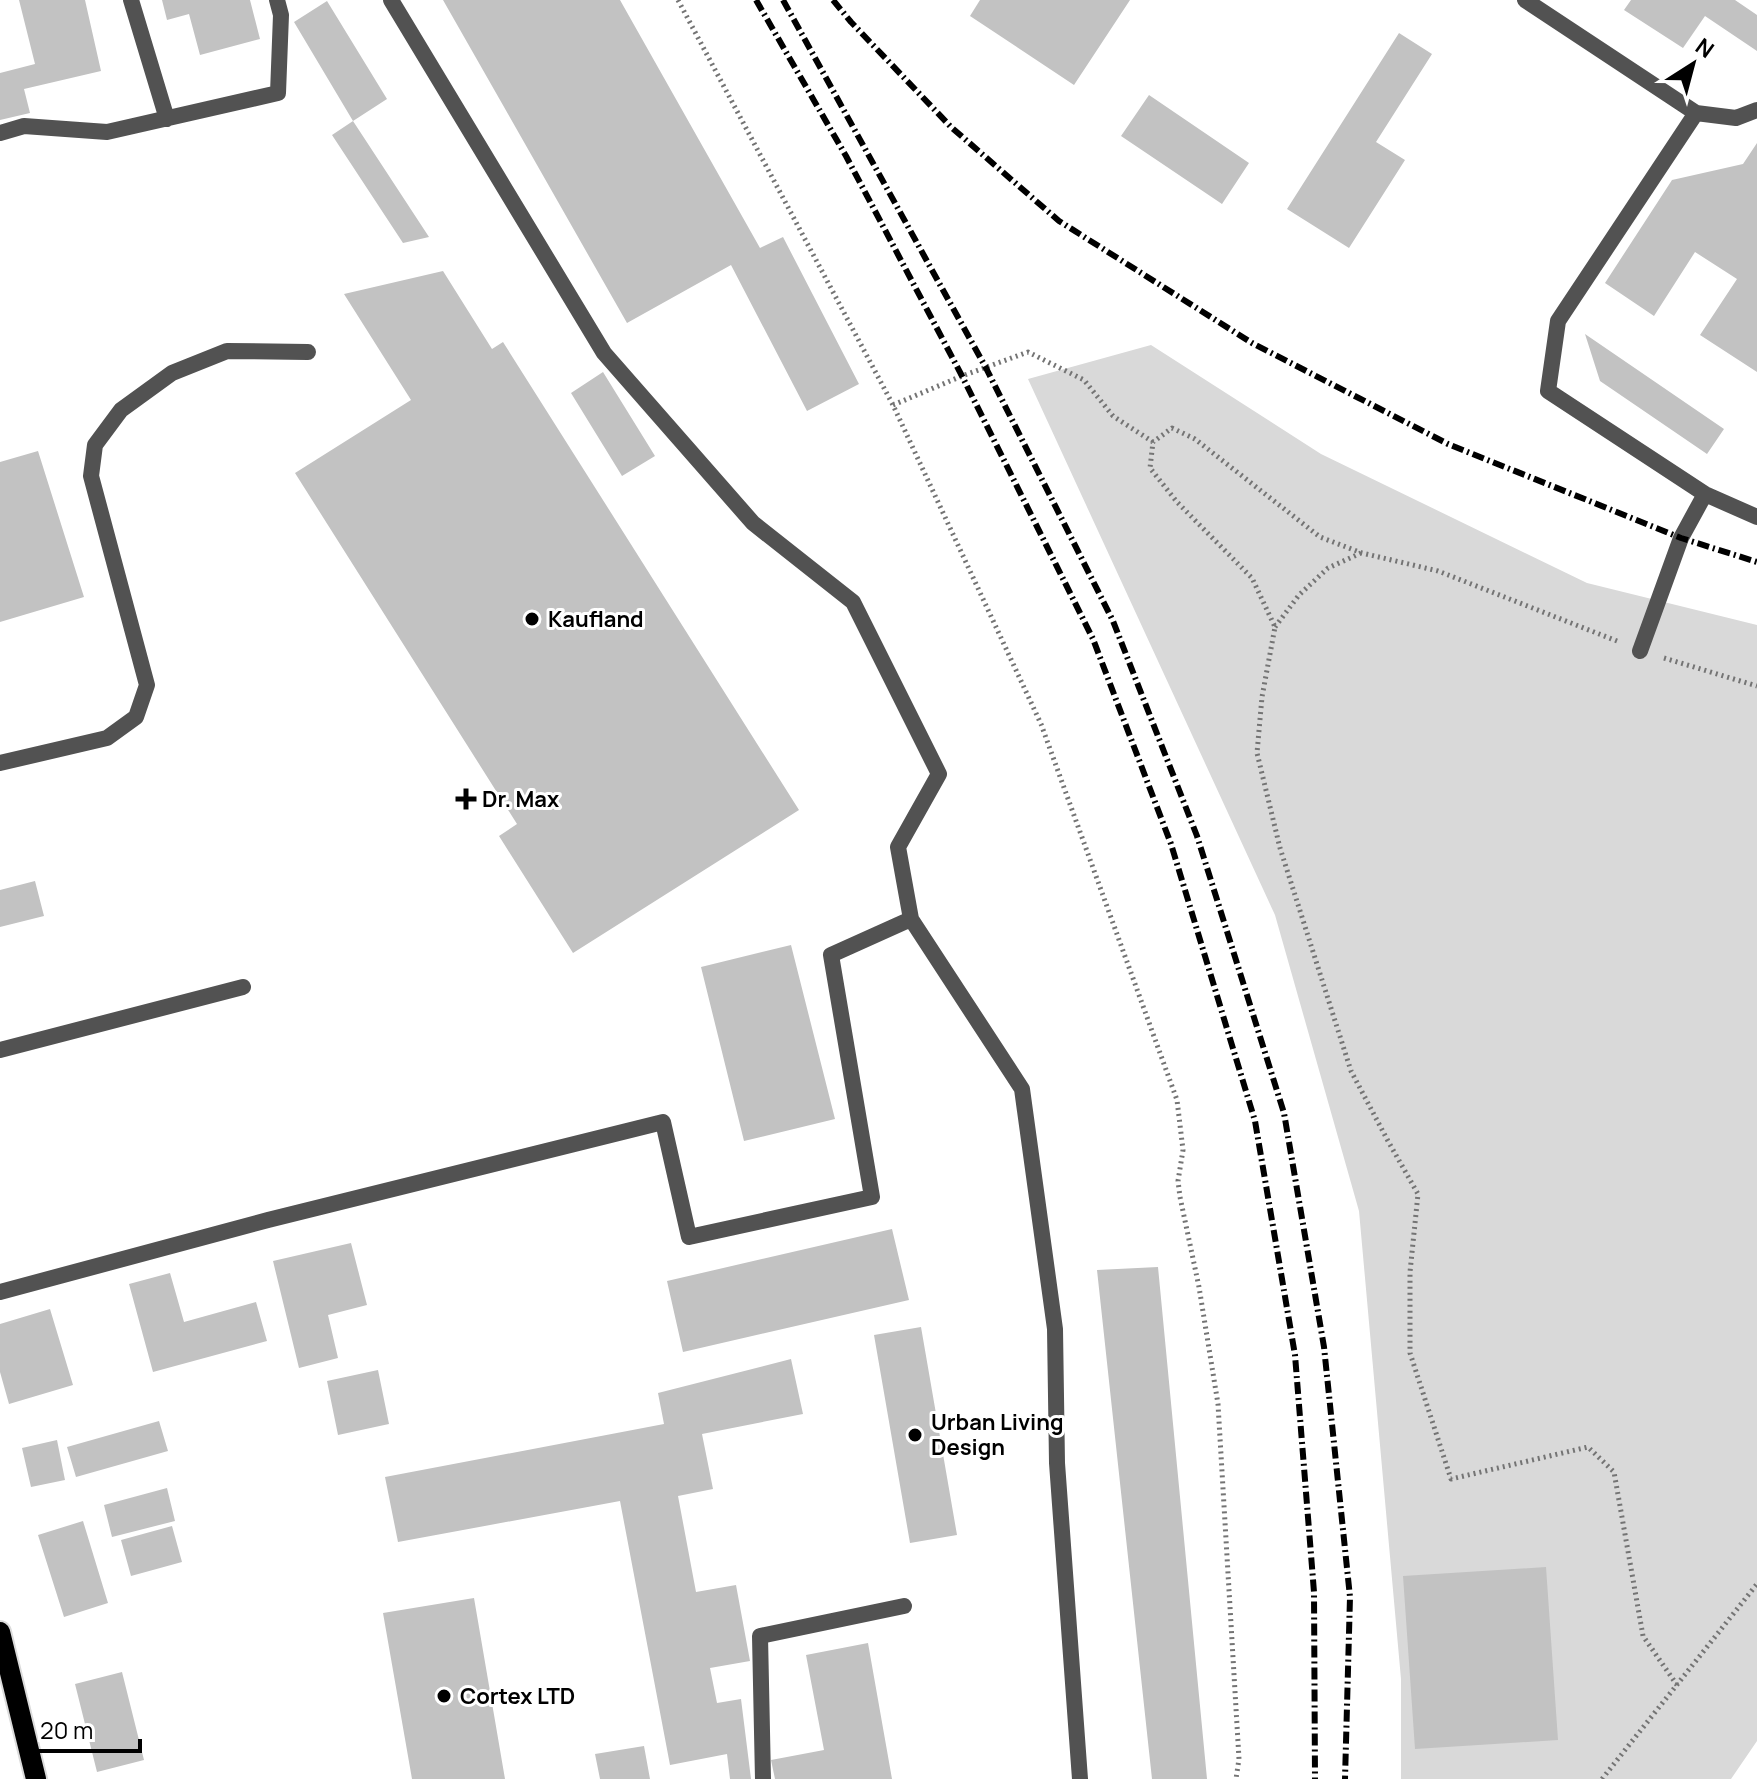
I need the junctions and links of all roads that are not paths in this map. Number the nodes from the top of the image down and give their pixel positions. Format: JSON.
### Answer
{"nodes":[{"id":1,"x":131,"y":0,"type":"edge"},
{"id":2,"x":277,"y":0,"type":"edge"},
{"id":3,"x":391,"y":0,"type":"edge"},
{"id":4,"x":1525,"y":0,"type":"edge"},
{"id":5,"x":1757,"y":110,"type":"edge"},
{"id":6,"x":1696,"y":113,"type":"junction"},
{"id":7,"x":167,"y":119,"type":"junction"},
{"id":8,"x":0,"y":133,"type":"edge"},
{"id":9,"x":308,"y":352,"type":"dead end"},
{"id":10,"x":1705,"y":494,"type":"junction"},
{"id":11,"x":1757,"y":517,"type":"edge"},
{"id":12,"x":1640,"y":651,"type":"road end"},
{"id":13,"x":0,"y":763,"type":"edge"},
{"id":14,"x":911,"y":919,"type":"junction"},
{"id":15,"x":243,"y":987,"type":"dead end"},
{"id":16,"x":0,"y":1050,"type":"edge"},
{"id":17,"x":0,"y":1292,"type":"edge"},
{"id":18,"x":904,"y":1606,"type":"dead end"},
{"id":19,"x":0,"y":1632,"type":"edge"},
{"id":20,"x":36,"y":1779,"type":"edge"},
{"id":21,"x":763,"y":1779,"type":"edge"},
{"id":22,"x":1080,"y":1779,"type":"edge"}],
"edges":[{"from":1,"to":7,"type":"lane"},
{"from":2,"to":7,"type":"lane"},
{"from":3,"to":14,"type":"lane"},
{"from":4,"to":6,"type":"lane"},
{"from":5,"to":6,"type":"lane"},
{"from":6,"to":10,"type":"lane"},
{"from":7,"to":8,"type":"lane"},
{"from":9,"to":13,"type":"lane"},
{"from":10,"to":11,"type":"lane"},
{"from":10,"to":12,"type":"lane"},
{"from":14,"to":17,"type":"lane"},
{"from":14,"to":22,"type":"lane"},
{"from":15,"to":16,"type":"lane"},
{"from":18,"to":21,"type":"lane"},
{"from":19,"to":20,"type":"main road"}]}
